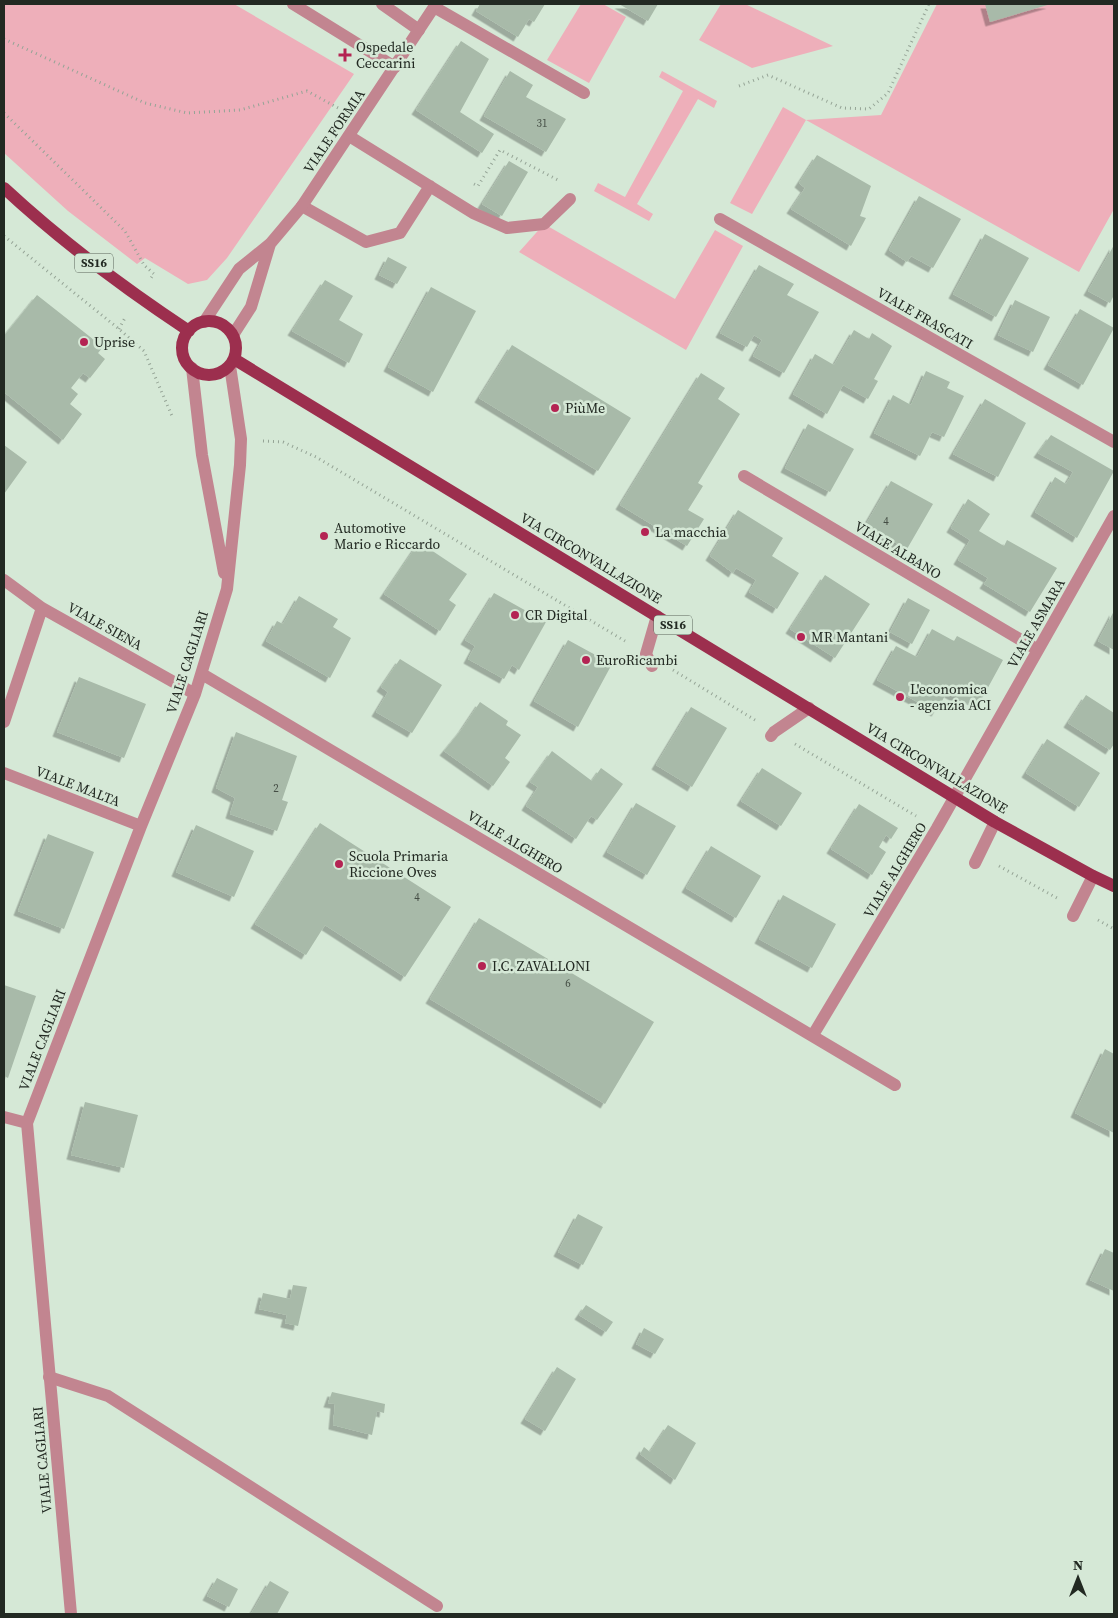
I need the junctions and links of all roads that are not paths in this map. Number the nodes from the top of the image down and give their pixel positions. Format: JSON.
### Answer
{"nodes":[{"id":1,"x":293,"y":4,"type":"edge"},
{"id":2,"x":382,"y":4,"type":"edge"},
{"id":3,"x":435,"y":5,"type":"edge"},
{"id":4,"x":419,"y":30,"type":"junction"},
{"id":5,"x":394,"y":67,"type":"junction"},
{"id":6,"x":584,"y":93,"type":"dead end"},
{"id":7,"x":349,"y":136,"type":"junction"},
{"id":8,"x":430,"y":186,"type":"junction"},
{"id":9,"x":4,"y":188,"type":"edge"},
{"id":10,"x":570,"y":199,"type":"dead end"},
{"id":11,"x":302,"y":206,"type":"junction"},
{"id":12,"x":720,"y":219,"type":"dead end"},
{"id":13,"x":270,"y":244,"type":"junction"},
{"id":14,"x":204,"y":322,"type":"junction"},
{"id":15,"x":189,"y":331,"type":"junction"},
{"id":16,"x":233,"y":335,"type":"junction"},
{"id":17,"x":232,"y":363,"type":"junction"},
{"id":18,"x":192,"y":368,"type":"junction"},
{"id":19,"x":1114,"y":442,"type":"edge"},
{"id":20,"x":744,"y":476,"type":"dead end"},
{"id":21,"x":1114,"y":516,"type":"edge"},
{"id":22,"x":4,"y":580,"type":"edge"},
{"id":23,"x":226,"y":589,"type":"junction"},
{"id":24,"x":42,"y":608,"type":"junction"},
{"id":25,"x":657,"y":616,"type":"junction"},
{"id":26,"x":1038,"y":650,"type":"junction"},
{"id":27,"x":649,"y":660,"type":"road end"},
{"id":28,"x":202,"y":674,"type":"junction"},
{"id":29,"x":195,"y":694,"type":"junction"},
{"id":30,"x":809,"y":708,"type":"junction"},
{"id":31,"x":4,"y":722,"type":"edge"},
{"id":32,"x":773,"y":734,"type":"road end"},
{"id":33,"x":4,"y":774,"type":"edge"},
{"id":34,"x":954,"y":797,"type":"junction"},
{"id":35,"x":995,"y":822,"type":"junction"},
{"id":36,"x":141,"y":826,"type":"junction"},
{"id":37,"x":977,"y":859,"type":"road end"},
{"id":38,"x":1092,"y":876,"type":"junction"},
{"id":39,"x":1114,"y":886,"type":"edge"},
{"id":40,"x":1075,"y":912,"type":"road end"},
{"id":41,"x":813,"y":1035,"type":"junction"},
{"id":42,"x":895,"y":1085,"type":"dead end"},
{"id":43,"x":4,"y":1117,"type":"edge"},
{"id":44,"x":27,"y":1123,"type":"junction"},
{"id":45,"x":49,"y":1377,"type":"junction"},
{"id":46,"x":437,"y":1606,"type":"dead end"},
{"id":47,"x":71,"y":1614,"type":"edge"}],
"edges":[{"from":1,"to":5,"type":"street"},
{"from":2,"to":4,"type":"street"},
{"from":3,"to":4,"type":"street","name":"VIALE FORMIA"},
{"from":3,"to":6,"type":"street","name":"VIALE FORMIA"},
{"from":4,"to":5,"type":"street","name":"VIALE FORMIA"},
{"from":5,"to":7,"type":"street","name":"VIALE FORMIA"},
{"from":7,"to":8,"type":"street"},
{"from":7,"to":11,"type":"street","name":"VIALE FORMIA"},
{"from":8,"to":10,"type":"street"},
{"from":8,"to":11,"type":"street"},
{"from":9,"to":15,"type":"main road","number":"SS16"},
{"from":11,"to":13,"type":"street","name":"VIALE FORMIA"},
{"from":12,"to":19,"type":"street","name":"VIALE FRASCATI"},
{"from":13,"to":14,"type":"street","name":"VIALE FORMIA"},
{"from":13,"to":16,"type":"street","name":"VIALE FORMIA"},
{"from":14,"to":15,"type":"main road"},
{"from":14,"to":16,"type":"main road"},
{"from":15,"to":18,"type":"main road"},
{"from":16,"to":17,"type":"main road"},
{"from":17,"to":18,"type":"main road"},
{"from":17,"to":23,"type":"street","name":"VIALE CAGLIARI"},
{"from":17,"to":25,"type":"main road","name":"VIA CIRCONVALLAZIONE","number":"SS16"},
{"from":18,"to":23,"type":"street","name":"VIALE CAGLIARI"},
{"from":20,"to":26,"type":"street","name":"VIALE ALBANO"},
{"from":21,"to":26,"type":"street","name":"VIALE ASMARA"},
{"from":22,"to":24,"type":"street","name":"VIALE SIENA"},
{"from":23,"to":28,"type":"street","name":"VIALE CAGLIARI"},
{"from":24,"to":29,"type":"street","name":"VIALE SIENA"},
{"from":24,"to":31,"type":"street"},
{"from":25,"to":27,"type":"street"},
{"from":25,"to":30,"type":"main road","name":"VIA CIRCONVALLAZIONE","number":"SS16"},
{"from":26,"to":34,"type":"street","name":"VIALE ASMARA"},
{"from":28,"to":29,"type":"street","name":"VIALE CAGLIARI"},
{"from":28,"to":41,"type":"street","name":"VIALE ALGHERO"},
{"from":29,"to":36,"type":"street","name":"VIALE CAGLIARI"},
{"from":30,"to":32,"type":"street"},
{"from":30,"to":34,"type":"main road","name":"VIA CIRCONVALLAZIONE","number":"SS16"},
{"from":33,"to":36,"type":"street","name":"VIALE MALTA"},
{"from":34,"to":35,"type":"main road","name":"VIA CIRCONVALLAZIONE","number":"SS16"},
{"from":34,"to":41,"type":"street","name":"VIALE ALGHERO"},
{"from":35,"to":37,"type":"street"},
{"from":35,"to":38,"type":"main road","name":"VIA CIRCONVALLAZIONE","number":"SS16"},
{"from":36,"to":44,"type":"street","name":"VIALE CAGLIARI"},
{"from":38,"to":39,"type":"main road","name":"VIA CIRCONVALLAZIONE","number":"SS16"},
{"from":38,"to":40,"type":"street"},
{"from":41,"to":42,"type":"street","name":"VIALE ALGHERO"},
{"from":43,"to":44,"type":"street"},
{"from":44,"to":45,"type":"street","name":"VIALE CAGLIARI"},
{"from":45,"to":46,"type":"street"},
{"from":45,"to":47,"type":"street","name":"VIALE CAGLIARI"}]}
